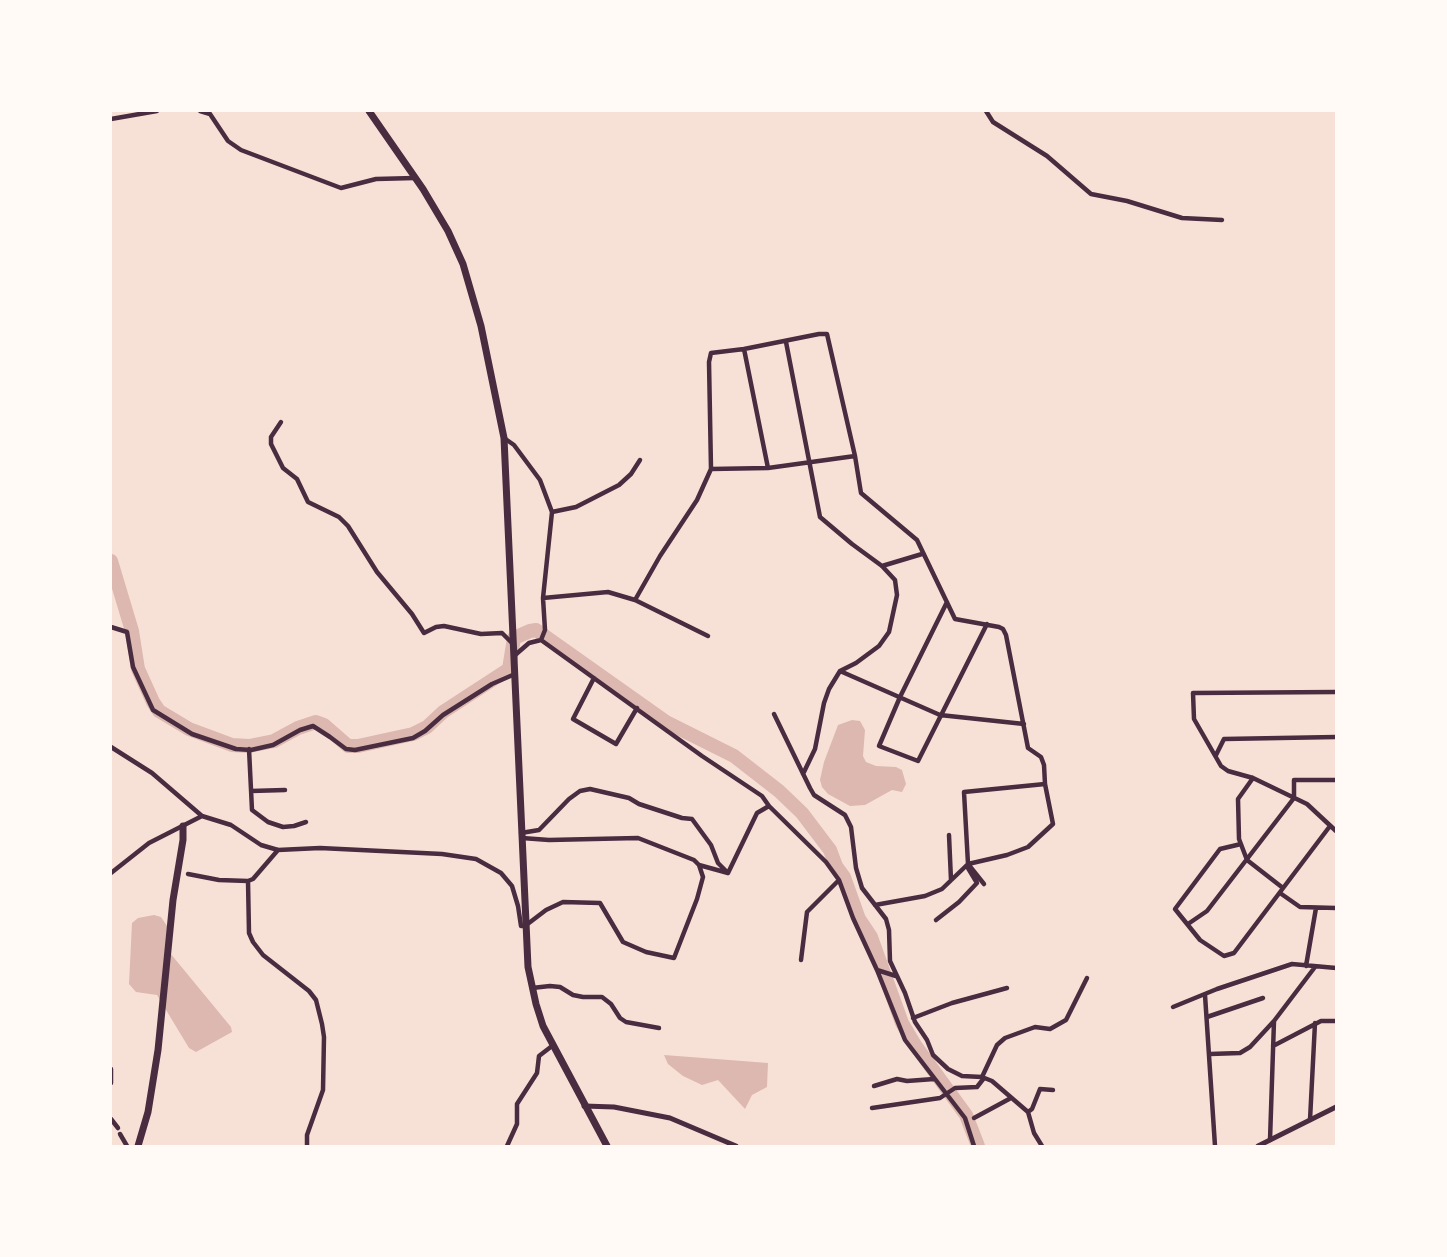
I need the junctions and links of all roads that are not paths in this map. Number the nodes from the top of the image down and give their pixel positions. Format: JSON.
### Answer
{"nodes":[{"id":1,"x":158,"y":111,"type":"edge"},
{"id":2,"x":201,"y":111,"type":"edge"},
{"id":3,"x":369,"y":111,"type":"edge"},
{"id":4,"x":986,"y":111,"type":"edge"},
{"id":5,"x":111,"y":118,"type":"edge"},
{"id":6,"x":415,"y":178,"type":"junction"},
{"id":7,"x":1222,"y":220,"type":"dead end"},
{"id":8,"x":786,"y":342,"type":"junction"},
{"id":9,"x":744,"y":349,"type":"junction"},
{"id":10,"x":281,"y":422,"type":"dead end"},
{"id":11,"x":504,"y":438,"type":"junction"},
{"id":12,"x":855,"y":456,"type":"junction"},
{"id":13,"x":640,"y":460,"type":"dead end"},
{"id":14,"x":809,"y":462,"type":"junction"},
{"id":15,"x":768,"y":468,"type":"junction"},
{"id":16,"x":711,"y":469,"type":"junction"},
{"id":17,"x":552,"y":512,"type":"junction"},
{"id":18,"x":922,"y":554,"type":"junction"},
{"id":19,"x":882,"y":566,"type":"junction"},
{"id":20,"x":543,"y":598,"type":"junction"},
{"id":21,"x":635,"y":600,"type":"junction"},
{"id":22,"x":947,"y":602,"type":"junction"},
{"id":23,"x":987,"y":624,"type":"junction"},
{"id":24,"x":111,"y":627,"type":"edge"},
{"id":25,"x":708,"y":636,"type":"dead end"},
{"id":26,"x":541,"y":640,"type":"junction"},
{"id":27,"x":513,"y":645,"type":"junction"},
{"id":28,"x":514,"y":656,"type":"junction"},
{"id":29,"x":840,"y":671,"type":"junction"},
{"id":30,"x":514,"y":674,"type":"junction"},
{"id":31,"x":594,"y":678,"type":"junction"},
{"id":32,"x":1336,"y":692,"type":"edge"},
{"id":33,"x":900,"y":697,"type":"junction"},
{"id":34,"x":637,"y":708,"type":"junction"},
{"id":35,"x":774,"y":714,"type":"dead end"},
{"id":36,"x":940,"y":715,"type":"junction"},
{"id":37,"x":1023,"y":724,"type":"junction"},
{"id":38,"x":1336,"y":737,"type":"edge"},
{"id":39,"x":111,"y":747,"type":"edge"},
{"id":40,"x":249,"y":749,"type":"junction"},
{"id":41,"x":1216,"y":755,"type":"junction"},
{"id":42,"x":803,"y":774,"type":"junction"},
{"id":43,"x":1253,"y":778,"type":"junction"},
{"id":44,"x":1336,"y":780,"type":"edge"},
{"id":45,"x":1045,"y":784,"type":"junction"},
{"id":46,"x":285,"y":790,"type":"dead end"},
{"id":47,"x":251,"y":791,"type":"junction"},
{"id":48,"x":1294,"y":798,"type":"junction"},
{"id":49,"x":769,"y":806,"type":"junction"},
{"id":50,"x":202,"y":816,"type":"junction"},
{"id":51,"x":306,"y":822,"type":"dead end"},
{"id":52,"x":183,"y":826,"type":"junction"},
{"id":53,"x":1330,"y":826,"type":"junction"},
{"id":54,"x":1336,"y":831,"type":"edge"},
{"id":55,"x":949,"y":835,"type":"dead end"},
{"id":56,"x":521,"y":836,"type":"junction"},
{"id":57,"x":1241,"y":844,"type":"junction"},
{"id":58,"x":278,"y":850,"type":"junction"},
{"id":59,"x":1247,"y":860,"type":"junction"},
{"id":60,"x":967,"y":865,"type":"junction"},
{"id":61,"x":699,"y":866,"type":"junction"},
{"id":62,"x":111,"y":873,"type":"edge"},
{"id":63,"x":728,"y":873,"type":"junction"},
{"id":64,"x":188,"y":874,"type":"dead end"},
{"id":65,"x":839,"y":880,"type":"junction"},
{"id":66,"x":951,"y":880,"type":"junction"},
{"id":67,"x":248,"y":881,"type":"junction"},
{"id":68,"x":984,"y":884,"type":"dead end"},
{"id":69,"x":1281,"y":890,"type":"junction"},
{"id":70,"x":875,"y":905,"type":"junction"},
{"id":71,"x":1316,"y":908,"type":"junction"},
{"id":72,"x":1336,"y":908,"type":"edge"},
{"id":73,"x":936,"y":920,"type":"dead end"},
{"id":74,"x":1188,"y":924,"type":"junction"},
{"id":75,"x":525,"y":926,"type":"junction"},
{"id":76,"x":801,"y":960,"type":"dead end"},
{"id":77,"x":1306,"y":966,"type":"junction"},
{"id":78,"x":1315,"y":967,"type":"junction"},
{"id":79,"x":1336,"y":968,"type":"edge"},
{"id":80,"x":877,"y":970,"type":"junction"},
{"id":81,"x":896,"y":976,"type":"junction"},
{"id":82,"x":1087,"y":978,"type":"dead end"},
{"id":83,"x":532,"y":988,"type":"junction"},
{"id":84,"x":1007,"y":988,"type":"dead end"},
{"id":85,"x":1205,"y":995,"type":"junction"},
{"id":86,"x":1263,"y":998,"type":"dead end"},
{"id":87,"x":1173,"y":1007,"type":"dead end"},
{"id":88,"x":1207,"y":1017,"type":"junction"},
{"id":89,"x":913,"y":1018,"type":"junction"},
{"id":90,"x":1274,"y":1022,"type":"junction"},
{"id":91,"x":1336,"y":1022,"type":"edge"},
{"id":92,"x":1315,"y":1023,"type":"junction"},
{"id":93,"x":659,"y":1028,"type":"dead end"},
{"id":94,"x":552,"y":1046,"type":"junction"},
{"id":95,"x":1273,"y":1046,"type":"junction"},
{"id":96,"x":1210,"y":1054,"type":"junction"},
{"id":97,"x":111,"y":1069,"type":"edge"},
{"id":98,"x":983,"y":1077,"type":"junction"},
{"id":99,"x":934,"y":1079,"type":"junction"},
{"id":100,"x":111,"y":1083,"type":"edge"},
{"id":101,"x":874,"y":1086,"type":"dead end"},
{"id":102,"x":1053,"y":1090,"type":"dead end"},
{"id":103,"x":945,"y":1094,"type":"junction"},
{"id":104,"x":1011,"y":1098,"type":"junction"},
{"id":105,"x":584,"y":1106,"type":"junction"},
{"id":106,"x":1336,"y":1107,"type":"edge"},
{"id":107,"x":872,"y":1108,"type":"dead end"},
{"id":108,"x":1028,"y":1112,"type":"junction"},
{"id":109,"x":974,"y":1118,"type":"dead end"},
{"id":110,"x":111,"y":1119,"type":"edge"},
{"id":111,"x":1310,"y":1120,"type":"junction"},
{"id":112,"x":118,"y":1128,"type":"dead end"},
{"id":113,"x":120,"y":1134,"type":"dead end"},
{"id":114,"x":1270,"y":1140,"type":"junction"},
{"id":115,"x":127,"y":1146,"type":"edge"},
{"id":116,"x":138,"y":1146,"type":"edge"},
{"id":117,"x":307,"y":1146,"type":"edge"},
{"id":118,"x":507,"y":1146,"type":"edge"},
{"id":119,"x":607,"y":1146,"type":"edge"},
{"id":120,"x":736,"y":1146,"type":"edge"},
{"id":121,"x":974,"y":1146,"type":"edge"},
{"id":122,"x":1042,"y":1146,"type":"edge"},
{"id":123,"x":1215,"y":1146,"type":"edge"},
{"id":124,"x":1259,"y":1146,"type":"edge"}],
"edges":[{"from":1,"to":5,"type":"street"},
{"from":2,"to":6,"type":"street"},
{"from":3,"to":6,"type":"main road"},
{"from":4,"to":7,"type":"street"},
{"from":6,"to":11,"type":"main road"},
{"from":8,"to":9,"type":"street"},
{"from":8,"to":12,"type":"street"},
{"from":8,"to":14,"type":"street"},
{"from":9,"to":15,"type":"street"},
{"from":9,"to":16,"type":"street"},
{"from":10,"to":27,"type":"street"},
{"from":11,"to":17,"type":"street"},
{"from":11,"to":27,"type":"main road"},
{"from":12,"to":14,"type":"street"},
{"from":12,"to":18,"type":"street"},
{"from":13,"to":17,"type":"street"},
{"from":14,"to":15,"type":"street"},
{"from":14,"to":19,"type":"street"},
{"from":15,"to":16,"type":"street"},
{"from":16,"to":21,"type":"street"},
{"from":17,"to":20,"type":"street"},
{"from":18,"to":19,"type":"street"},
{"from":18,"to":22,"type":"street"},
{"from":19,"to":29,"type":"street"},
{"from":20,"to":21,"type":"street"},
{"from":20,"to":26,"type":"street"},
{"from":21,"to":25,"type":"street"},
{"from":22,"to":23,"type":"street"},
{"from":22,"to":33,"type":"street"},
{"from":23,"to":36,"type":"street"},
{"from":23,"to":37,"type":"street"},
{"from":24,"to":40,"type":"street"},
{"from":26,"to":28,"type":"street"},
{"from":26,"to":31,"type":"street"},
{"from":27,"to":28,"type":"main road"},
{"from":28,"to":30,"type":"main road"},
{"from":29,"to":33,"type":"street"},
{"from":29,"to":42,"type":"street"},
{"from":30,"to":40,"type":"street"},
{"from":30,"to":56,"type":"main road"},
{"from":31,"to":34,"type":"street"},
{"from":31,"to":34,"type":"street"},
{"from":32,"to":41,"type":"street"},
{"from":33,"to":36,"type":"street"},
{"from":33,"to":36,"type":"street"},
{"from":34,"to":49,"type":"street"},
{"from":35,"to":42,"type":"street"},
{"from":36,"to":37,"type":"street"},
{"from":37,"to":45,"type":"street"},
{"from":38,"to":41,"type":"street"},
{"from":39,"to":50,"type":"street"},
{"from":40,"to":47,"type":"street"},
{"from":41,"to":43,"type":"street"},
{"from":42,"to":70,"type":"street"},
{"from":43,"to":48,"type":"street"},
{"from":43,"to":57,"type":"street"},
{"from":44,"to":48,"type":"street"},
{"from":45,"to":60,"type":"street"},
{"from":45,"to":60,"type":"street"},
{"from":46,"to":47,"type":"street"},
{"from":47,"to":51,"type":"street"},
{"from":48,"to":53,"type":"street"},
{"from":48,"to":59,"type":"street"},
{"from":49,"to":63,"type":"street"},
{"from":49,"to":65,"type":"street"},
{"from":50,"to":52,"type":"street"},
{"from":50,"to":58,"type":"street"},
{"from":52,"to":62,"type":"street"},
{"from":52,"to":116,"type":"main road"},
{"from":53,"to":54,"type":"street"},
{"from":53,"to":69,"type":"street"},
{"from":55,"to":66,"type":"street"},
{"from":56,"to":61,"type":"street"},
{"from":56,"to":63,"type":"street"},
{"from":56,"to":75,"type":"main road"},
{"from":57,"to":59,"type":"street"},
{"from":57,"to":74,"type":"street"},
{"from":58,"to":67,"type":"street"},
{"from":58,"to":75,"type":"street"},
{"from":59,"to":69,"type":"street"},
{"from":59,"to":74,"type":"street"},
{"from":60,"to":66,"type":"street"},
{"from":60,"to":68,"type":"street"},
{"from":60,"to":73,"type":"street"},
{"from":61,"to":63,"type":"street"},
{"from":61,"to":75,"type":"street"},
{"from":64,"to":67,"type":"street"},
{"from":65,"to":76,"type":"street"},
{"from":65,"to":80,"type":"street"},
{"from":66,"to":70,"type":"street"},
{"from":67,"to":117,"type":"street"},
{"from":69,"to":71,"type":"street"},
{"from":69,"to":74,"type":"street"},
{"from":70,"to":81,"type":"street"},
{"from":71,"to":72,"type":"street"},
{"from":71,"to":77,"type":"street"},
{"from":75,"to":83,"type":"main road"},
{"from":77,"to":78,"type":"street"},
{"from":77,"to":85,"type":"street"},
{"from":78,"to":79,"type":"street"},
{"from":78,"to":90,"type":"street"},
{"from":80,"to":81,"type":"street"},
{"from":80,"to":99,"type":"street"},
{"from":81,"to":89,"type":"street"},
{"from":82,"to":98,"type":"street"},
{"from":83,"to":93,"type":"street"},
{"from":83,"to":94,"type":"main road"},
{"from":84,"to":89,"type":"street"},
{"from":85,"to":87,"type":"street"},
{"from":85,"to":88,"type":"street"},
{"from":86,"to":88,"type":"street"},
{"from":88,"to":96,"type":"street"},
{"from":89,"to":98,"type":"street"},
{"from":90,"to":95,"type":"street"},
{"from":90,"to":96,"type":"street"},
{"from":91,"to":92,"type":"street"},
{"from":92,"to":95,"type":"street"},
{"from":92,"to":111,"type":"street"},
{"from":94,"to":105,"type":"main road"},
{"from":94,"to":118,"type":"street"},
{"from":95,"to":114,"type":"street"},
{"from":96,"to":123,"type":"street"},
{"from":97,"to":100,"type":"street"},
{"from":98,"to":103,"type":"street"},
{"from":98,"to":104,"type":"street"},
{"from":99,"to":101,"type":"street"},
{"from":99,"to":103,"type":"street"},
{"from":102,"to":108,"type":"street"},
{"from":103,"to":107,"type":"street"},
{"from":103,"to":121,"type":"street"},
{"from":104,"to":108,"type":"street"},
{"from":104,"to":109,"type":"street"},
{"from":105,"to":119,"type":"main road"},
{"from":105,"to":120,"type":"street"},
{"from":106,"to":111,"type":"street"},
{"from":108,"to":122,"type":"street"},
{"from":110,"to":112,"type":"street"},
{"from":111,"to":114,"type":"street"},
{"from":113,"to":115,"type":"street"},
{"from":114,"to":124,"type":"street"}]}
